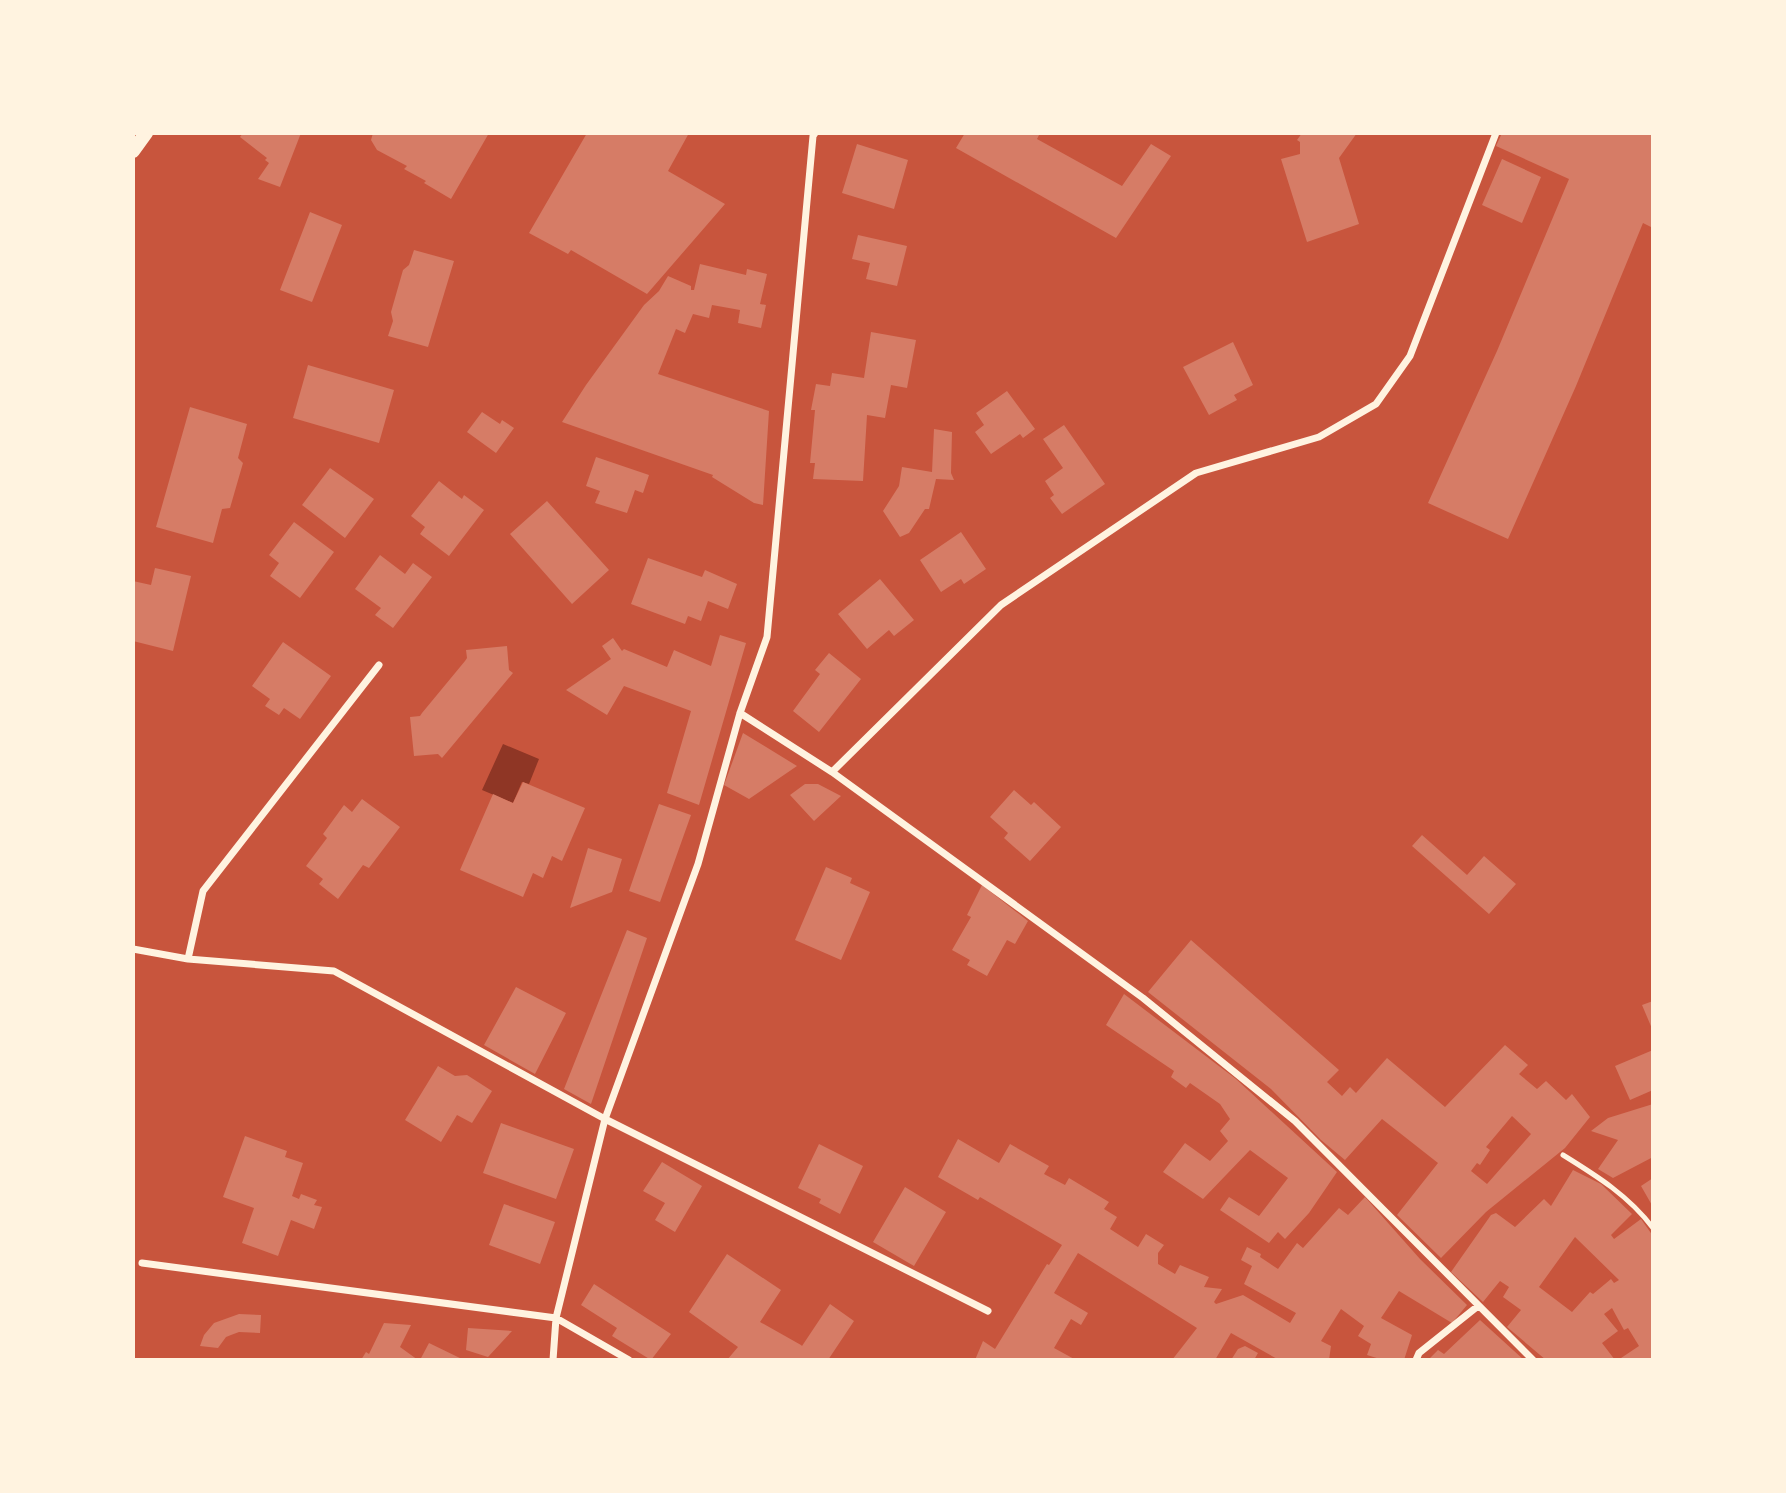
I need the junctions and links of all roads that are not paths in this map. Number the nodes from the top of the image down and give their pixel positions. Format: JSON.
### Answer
{"nodes":[{"id":1,"x":146,"y":133,"type":"edge"},
{"id":2,"x":815,"y":133,"type":"edge"},
{"id":3,"x":1496,"y":133,"type":"edge"},
{"id":4,"x":133,"y":151,"type":"edge"},
{"id":5,"x":379,"y":665,"type":"dead end"},
{"id":6,"x":740,"y":713,"type":"junction"},
{"id":7,"x":832,"y":772,"type":"junction"},
{"id":8,"x":133,"y":949,"type":"edge"},
{"id":9,"x":188,"y":959,"type":"junction"},
{"id":10,"x":605,"y":1119,"type":"junction"},
{"id":11,"x":1563,"y":1155,"type":"dead end"},
{"id":12,"x":1653,"y":1228,"type":"edge"},
{"id":13,"x":142,"y":1263,"type":"dead end"},
{"id":14,"x":1478,"y":1306,"type":"junction"},
{"id":15,"x":988,"y":1311,"type":"dead end"},
{"id":16,"x":556,"y":1318,"type":"junction"},
{"id":17,"x":553,"y":1360,"type":"edge"},
{"id":18,"x":629,"y":1360,"type":"edge"},
{"id":19,"x":1416,"y":1360,"type":"edge"},
{"id":20,"x":1533,"y":1360,"type":"edge"}],
"edges":[{"from":1,"to":4,"type":"main road"},
{"from":2,"to":6,"type":"street"},
{"from":3,"to":7,"type":"street"},
{"from":5,"to":9,"type":"street"},
{"from":6,"to":7,"type":"street"},
{"from":6,"to":10,"type":"street"},
{"from":7,"to":14,"type":"street"},
{"from":8,"to":9,"type":"street"},
{"from":9,"to":10,"type":"street"},
{"from":10,"to":15,"type":"street"},
{"from":10,"to":16,"type":"street"},
{"from":11,"to":12,"type":"lane"},
{"from":13,"to":16,"type":"street"},
{"from":14,"to":19,"type":"street"},
{"from":14,"to":20,"type":"street"},
{"from":16,"to":17,"type":"street"},
{"from":16,"to":18,"type":"street"}]}
